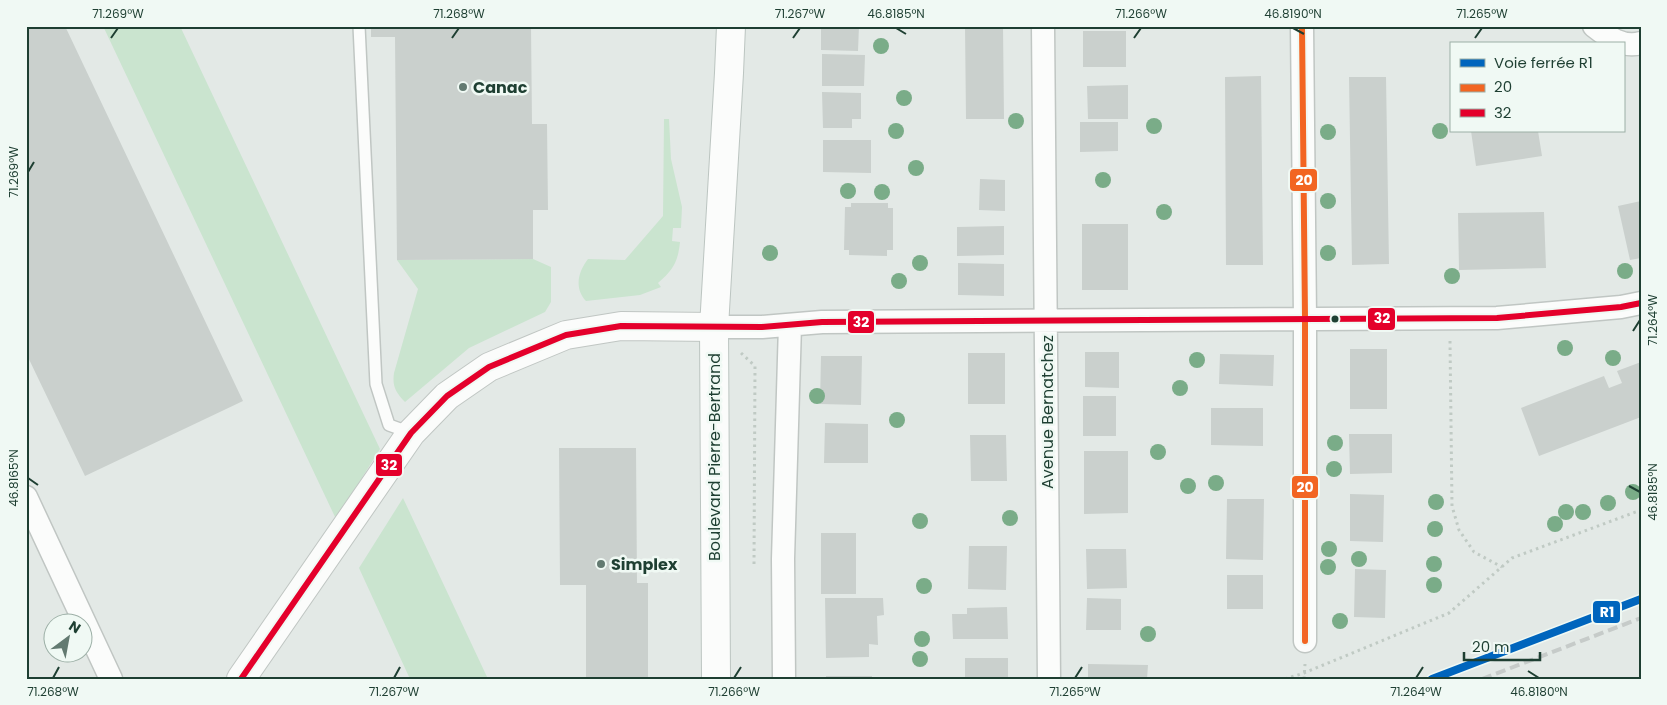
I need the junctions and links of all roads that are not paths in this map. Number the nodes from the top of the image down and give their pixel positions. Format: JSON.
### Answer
{"nodes":[{"id":1,"x":358,"y":26,"type":"edge"},
{"id":2,"x":731,"y":26,"type":"edge"},
{"id":3,"x":1043,"y":26,"type":"edge"},
{"id":4,"x":1302,"y":26,"type":"edge"},
{"id":5,"x":1594,"y":26,"type":"edge"},
{"id":6,"x":1621,"y":42,"type":"edge"},
{"id":7,"x":1624,"y":43,"type":"edge"},
{"id":8,"x":1641,"y":43,"type":"edge"},
{"id":9,"x":1641,"y":303,"type":"edge"},
{"id":10,"x":1305,"y":318,"type":"junction"},
{"id":11,"x":1047,"y":320,"type":"junction"},
{"id":12,"x":790,"y":325,"type":"junction"},
{"id":13,"x":714,"y":327,"type":"junction"},
{"id":14,"x":411,"y":433,"type":"junction"},
{"id":15,"x":27,"y":500,"type":"edge"},
{"id":16,"x":1305,"y":641,"type":"dead end"},
{"id":17,"x":111,"y":679,"type":"edge"},
{"id":18,"x":241,"y":679,"type":"edge"},
{"id":19,"x":716,"y":679,"type":"edge"},
{"id":20,"x":784,"y":679,"type":"edge"},
{"id":21,"x":1049,"y":679,"type":"edge"}],
"edges":[{"from":1,"to":14,"type":"lane"},
{"from":2,"to":13,"type":"main road","name":"Boulevard Pierre-Bertrand"},
{"from":3,"to":11,"type":"street","name":"Avenue Bernatchez"},
{"from":4,"to":10,"type":"street"},
{"from":5,"to":6,"type":"street"},
{"from":7,"to":8,"type":"street"},
{"from":9,"to":10,"type":"street"},
{"from":10,"to":11,"type":"street"},
{"from":10,"to":16,"type":"street"},
{"from":11,"to":12,"type":"street"},
{"from":11,"to":21,"type":"street","name":"Avenue Bernatchez"},
{"from":12,"to":13,"type":"street"},
{"from":12,"to":20,"type":"street"},
{"from":13,"to":14,"type":"main road"},
{"from":13,"to":19,"type":"main road","name":"Boulevard Pierre-Bertrand"},
{"from":14,"to":18,"type":"main road"},
{"from":15,"to":17,"type":"street"}]}
